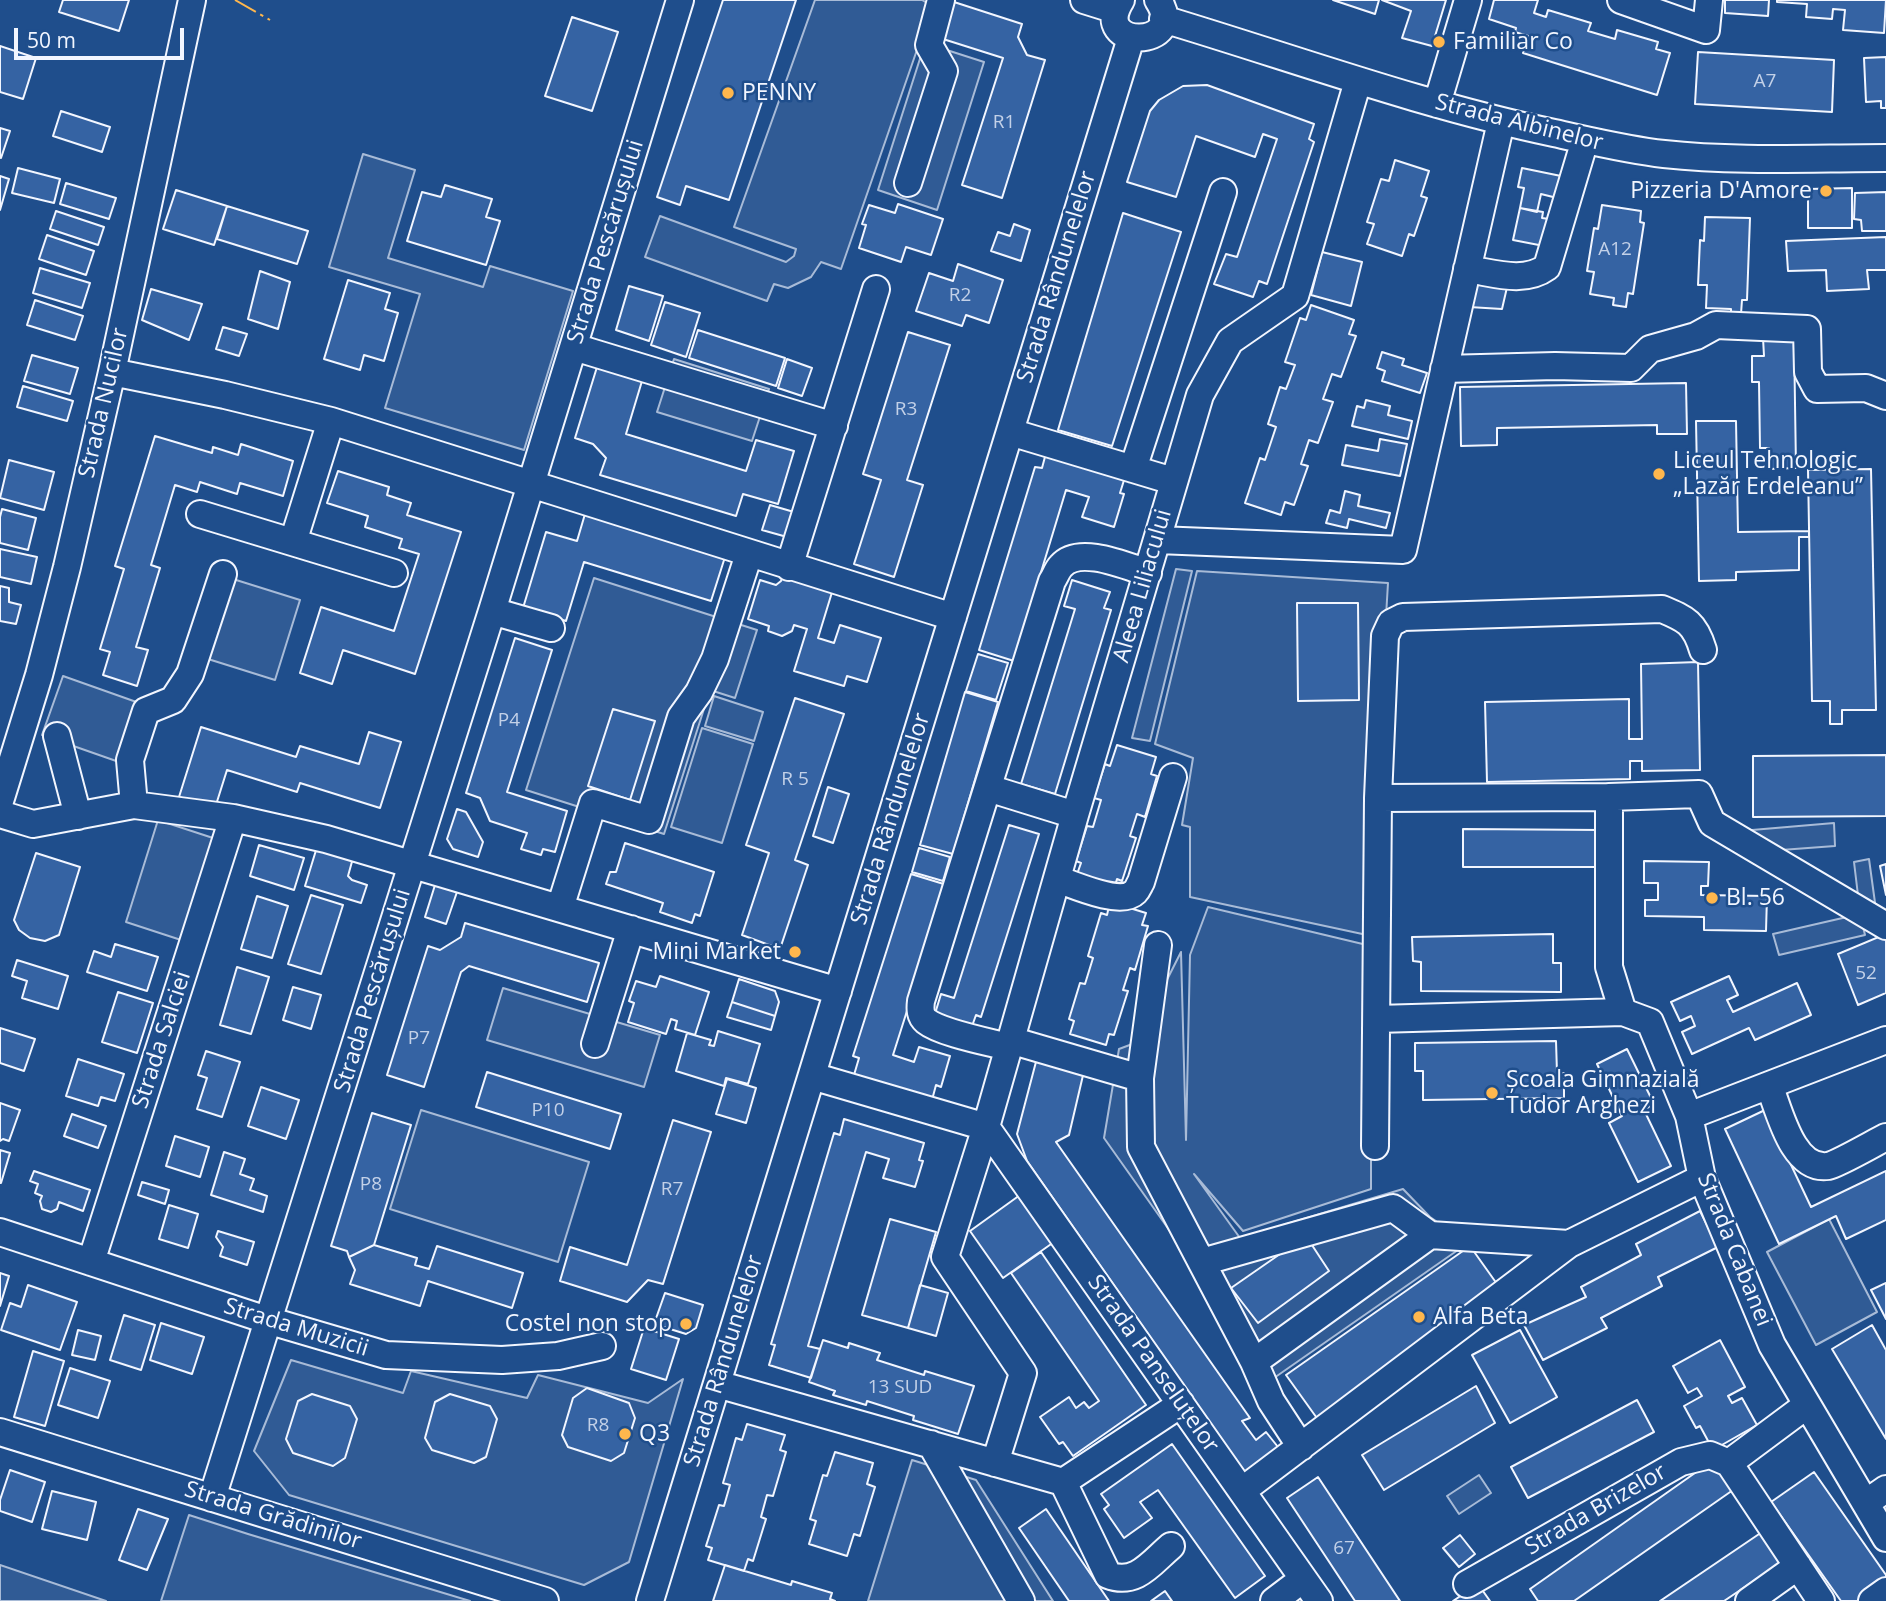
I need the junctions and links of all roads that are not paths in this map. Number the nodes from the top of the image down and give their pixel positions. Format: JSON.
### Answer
{"nodes":[{"id":1,"x":192,"y":0,"type":"edge"},
{"id":2,"x":680,"y":0,"type":"edge"},
{"id":3,"x":941,"y":0,"type":"edge"},
{"id":4,"x":1084,"y":0,"type":"edge"},
{"id":5,"x":1468,"y":0,"type":"edge"},
{"id":6,"x":1621,"y":0,"type":"edge"},
{"id":7,"x":1709,"y":0,"type":"edge"},
{"id":8,"x":1118,"y":5,"type":"edge"},
{"id":9,"x":1161,"y":10,"type":"edge"},
{"id":10,"x":1131,"y":38,"type":"junction"},
{"id":11,"x":1359,"y":81,"type":"junction"},
{"id":12,"x":1437,"y":104,"type":"junction"},
{"id":13,"x":1501,"y":122,"type":"junction"},
{"id":14,"x":1584,"y":140,"type":"junction"},
{"id":15,"x":1886,"y":158,"type":"edge"},
{"id":16,"x":908,"y":183,"type":"dead end"},
{"id":17,"x":1223,"y":192,"type":"dead end"},
{"id":18,"x":1467,"y":270,"type":"junction"},
{"id":19,"x":876,"y":289,"type":"dead end"},
{"id":20,"x":573,"y":346,"type":"junction"},
{"id":21,"x":1444,"y":369,"type":"junction"},
{"id":22,"x":112,"y":372,"type":"junction"},
{"id":23,"x":1886,"y":396,"type":"edge"},
{"id":24,"x":331,"y":421,"type":"junction"},
{"id":25,"x":834,"y":426,"type":"junction"},
{"id":26,"x":1010,"y":432,"type":"junction"},
{"id":27,"x":1132,"y":469,"type":"junction"},
{"id":28,"x":1173,"y":481,"type":"junction"},
{"id":29,"x":531,"y":484,"type":"junction"},
{"id":30,"x":200,"y":514,"type":"dead end"},
{"id":31,"x":1158,"y":540,"type":"junction"},
{"id":32,"x":293,"y":542,"type":"junction"},
{"id":33,"x":749,"y":554,"type":"junction"},
{"id":34,"x":789,"y":567,"type":"junction"},
{"id":35,"x":394,"y":573,"type":"dead end"},
{"id":36,"x":1148,"y":573,"type":"junction"},
{"id":37,"x":223,"y":574,"type":"dead end"},
{"id":38,"x":492,"y":611,"type":"junction"},
{"id":39,"x":953,"y":617,"type":"junction"},
{"id":40,"x":551,"y":628,"type":"dead end"},
{"id":41,"x":1703,"y":650,"type":"dead end"},
{"id":42,"x":57,"y":736,"type":"dead end"},
{"id":43,"x":1173,"y":777,"type":"dead end"},
{"id":44,"x":988,"y":788,"type":"junction"},
{"id":45,"x":1609,"y":797,"type":"junction"},
{"id":46,"x":1378,"y":798,"type":"junction"},
{"id":47,"x":0,"y":801,"type":"edge"},
{"id":48,"x":134,"y":805,"type":"junction"},
{"id":49,"x":0,"y":814,"type":"edge"},
{"id":50,"x":1075,"y":815,"type":"junction"},
{"id":51,"x":78,"y":816,"type":"junction"},
{"id":52,"x":233,"y":818,"type":"junction"},
{"id":53,"x":413,"y":864,"type":"junction"},
{"id":54,"x":1057,"y":879,"type":"junction"},
{"id":55,"x":560,"y":908,"type":"junction"},
{"id":56,"x":1886,"y":926,"type":"edge"},
{"id":57,"x":631,"y":929,"type":"junction"},
{"id":58,"x":1158,"y":945,"type":"dead end"},
{"id":59,"x":838,"y":991,"type":"junction"},
{"id":60,"x":1623,"y":1012,"type":"junction"},
{"id":61,"x":1377,"y":1019,"type":"junction"},
{"id":62,"x":1886,"y":1040,"type":"edge"},
{"id":63,"x":595,"y":1044,"type":"dead end"},
{"id":64,"x":1009,"y":1044,"type":"junction"},
{"id":65,"x":812,"y":1076,"type":"junction"},
{"id":66,"x":1140,"y":1078,"type":"junction"},
{"id":67,"x":1769,"y":1085,"type":"junction"},
{"id":68,"x":1689,"y":1116,"type":"junction"},
{"id":69,"x":986,"y":1127,"type":"junction"},
{"id":70,"x":1886,"y":1137,"type":"edge"},
{"id":71,"x":1375,"y":1146,"type":"dead end"},
{"id":72,"x":1702,"y":1178,"type":"junction"},
{"id":73,"x":0,"y":1232,"type":"edge"},
{"id":74,"x":1430,"y":1235,"type":"junction"},
{"id":75,"x":1569,"y":1244,"type":"junction"},
{"id":76,"x":91,"y":1262,"type":"junction"},
{"id":77,"x":1202,"y":1262,"type":"junction"},
{"id":78,"x":267,"y":1320,"type":"junction"},
{"id":79,"x":602,"y":1346,"type":"dead end"},
{"id":80,"x":1254,"y":1362,"type":"junction"},
{"id":81,"x":717,"y":1384,"type":"junction"},
{"id":82,"x":1181,"y":1404,"type":"junction"},
{"id":83,"x":1807,"y":1405,"type":"junction"},
{"id":84,"x":0,"y":1432,"type":"edge"},
{"id":85,"x":931,"y":1444,"type":"junction"},
{"id":86,"x":1301,"y":1447,"type":"junction"},
{"id":87,"x":995,"y":1462,"type":"junction"},
{"id":88,"x":1729,"y":1463,"type":"junction"},
{"id":89,"x":1063,"y":1482,"type":"junction"},
{"id":90,"x":1243,"y":1490,"type":"junction"},
{"id":91,"x":1876,"y":1496,"type":"edge"},
{"id":92,"x":212,"y":1498,"type":"junction"},
{"id":93,"x":1886,"y":1538,"type":"edge"},
{"id":94,"x":1171,"y":1546,"type":"dead end"},
{"id":95,"x":1798,"y":1566,"type":"junction"},
{"id":96,"x":1303,"y":1579,"type":"junction"},
{"id":97,"x":1467,"y":1584,"type":"dead end"},
{"id":98,"x":1886,"y":1591,"type":"edge"},
{"id":99,"x":545,"y":1601,"type":"edge"},
{"id":100,"x":650,"y":1601,"type":"edge"},
{"id":101,"x":1021,"y":1601,"type":"edge"},
{"id":102,"x":1274,"y":1601,"type":"edge"},
{"id":103,"x":1319,"y":1601,"type":"edge"},
{"id":104,"x":1749,"y":1601,"type":"edge"},
{"id":105,"x":1821,"y":1601,"type":"edge"},
{"id":106,"x":1872,"y":1601,"type":"edge"}],
"edges":[{"from":1,"to":22,"type":"street","name":"Strada Nucilor"},
{"from":2,"to":20,"type":"street","name":"Strada Pescărușului"},
{"from":3,"to":16,"type":"street"},
{"from":4,"to":8,"type":"street"},
{"from":5,"to":12,"type":"street"},
{"from":6,"to":7,"type":"street"},
{"from":8,"to":10,"type":"street"},
{"from":9,"to":10,"type":"street"},
{"from":9,"to":11,"type":"street","name":"Strada Albinelor"},
{"from":10,"to":26,"type":"street","name":"Strada Rândunelelor"},
{"from":11,"to":12,"type":"street","name":"Strada Albinelor"},
{"from":11,"to":28,"type":"street","name":"Aleea Liliacului"},
{"from":12,"to":13,"type":"street","name":"Strada Albinelor"},
{"from":13,"to":14,"type":"street","name":"Strada Albinelor"},
{"from":13,"to":18,"type":"street"},
{"from":14,"to":15,"type":"street","name":"Strada Albinelor"},
{"from":14,"to":18,"type":"street"},
{"from":17,"to":27,"type":"street"},
{"from":18,"to":21,"type":"street"},
{"from":19,"to":25,"type":"street"},
{"from":20,"to":25,"type":"street"},
{"from":20,"to":29,"type":"street","name":"Strada Pescărușului"},
{"from":21,"to":23,"type":"street"},
{"from":21,"to":31,"type":"street"},
{"from":22,"to":24,"type":"street"},
{"from":22,"to":47,"type":"street","name":"Strada Nucilor"},
{"from":24,"to":29,"type":"street"},
{"from":24,"to":32,"type":"street"},
{"from":25,"to":34,"type":"street"},
{"from":26,"to":27,"type":"street"},
{"from":26,"to":39,"type":"street","name":"Strada Rândunelelor"},
{"from":27,"to":28,"type":"street"},
{"from":28,"to":31,"type":"street","name":"Aleea Liliacului"},
{"from":29,"to":33,"type":"street"},
{"from":29,"to":38,"type":"street","name":"Strada Pescărușului"},
{"from":30,"to":32,"type":"street"},
{"from":31,"to":36,"type":"street","name":"Aleea Liliacului"},
{"from":32,"to":35,"type":"street"},
{"from":33,"to":34,"type":"street"},
{"from":33,"to":55,"type":"street"},
{"from":34,"to":39,"type":"street"},
{"from":36,"to":44,"type":"street"},
{"from":36,"to":50,"type":"street","name":"Aleea Liliacului"},
{"from":37,"to":48,"type":"street"},
{"from":38,"to":40,"type":"street"},
{"from":38,"to":53,"type":"street","name":"Strada Pescărușului"},
{"from":39,"to":59,"type":"street","name":"Strada Rândunelelor"},
{"from":41,"to":46,"type":"street"},
{"from":42,"to":51,"type":"street"},
{"from":43,"to":54,"type":"street"},
{"from":44,"to":50,"type":"street"},
{"from":44,"to":64,"type":"street"},
{"from":45,"to":46,"type":"street"},
{"from":45,"to":56,"type":"street"},
{"from":45,"to":60,"type":"street"},
{"from":46,"to":61,"type":"street"},
{"from":48,"to":51,"type":"street"},
{"from":48,"to":52,"type":"street"},
{"from":49,"to":51,"type":"street"},
{"from":50,"to":54,"type":"street","name":"Aleea Liliacului"},
{"from":52,"to":53,"type":"street"},
{"from":52,"to":76,"type":"street","name":"Strada Salciei"},
{"from":53,"to":55,"type":"street"},
{"from":53,"to":78,"type":"street","name":"Strada Pescărușului"},
{"from":54,"to":64,"type":"street","name":"Aleea Liliacului"},
{"from":55,"to":57,"type":"street"},
{"from":57,"to":59,"type":"street"},
{"from":57,"to":63,"type":"street"},
{"from":58,"to":66,"type":"street"},
{"from":59,"to":65,"type":"street","name":"Strada Rândunelelor"},
{"from":60,"to":61,"type":"street"},
{"from":60,"to":68,"type":"street","name":"Strada Cabanei"},
{"from":61,"to":71,"type":"street"},
{"from":62,"to":67,"type":"street"},
{"from":64,"to":66,"type":"street"},
{"from":64,"to":69,"type":"street","name":"Aleea Liliacului"},
{"from":65,"to":69,"type":"street"},
{"from":65,"to":81,"type":"street","name":"Strada Rândunelelor"},
{"from":66,"to":77,"type":"street"},
{"from":67,"to":68,"type":"street"},
{"from":67,"to":70,"type":"street"},
{"from":68,"to":72,"type":"street","name":"Strada Cabanei"},
{"from":69,"to":82,"type":"street","name":"Strada Panseluțelor"},
{"from":69,"to":87,"type":"street","name":"Aleea Liliacului"},
{"from":72,"to":75,"type":"street"},
{"from":72,"to":83,"type":"street","name":"Strada Cabanei"},
{"from":73,"to":76,"type":"street","name":"Strada Muzicii"},
{"from":74,"to":75,"type":"street"},
{"from":74,"to":77,"type":"street"},
{"from":74,"to":80,"type":"street"},
{"from":75,"to":86,"type":"street"},
{"from":76,"to":78,"type":"street","name":"Strada Muzicii"},
{"from":77,"to":80,"type":"street"},
{"from":78,"to":79,"type":"street","name":"Strada Muzicii"},
{"from":78,"to":92,"type":"street","name":"Strada Pescărușului"},
{"from":80,"to":86,"type":"street"},
{"from":81,"to":85,"type":"street"},
{"from":81,"to":100,"type":"street","name":"Strada Rândunelelor"},
{"from":82,"to":89,"type":"street"},
{"from":82,"to":90,"type":"street","name":"Strada Panseluțelor"},
{"from":83,"to":88,"type":"street"},
{"from":83,"to":91,"type":"street","name":"Strada Cabanei"},
{"from":84,"to":92,"type":"street","name":"Strada Grădinilor"},
{"from":85,"to":87,"type":"street"},
{"from":85,"to":101,"type":"street"},
{"from":86,"to":90,"type":"street"},
{"from":87,"to":89,"type":"street"},
{"from":88,"to":95,"type":"street"},
{"from":88,"to":97,"type":"street","name":"Strada Brizelor"},
{"from":89,"to":94,"type":"street"},
{"from":90,"to":96,"type":"street","name":"Strada Panseluțelor"},
{"from":91,"to":93,"type":"street","name":"Strada Cabanei"},
{"from":92,"to":99,"type":"street","name":"Strada Grădinilor"},
{"from":95,"to":104,"type":"street"},
{"from":95,"to":105,"type":"street"},
{"from":96,"to":102,"type":"street"},
{"from":96,"to":103,"type":"street","name":"Strada Panseluțelor"},
{"from":98,"to":106,"type":"street"}]}
